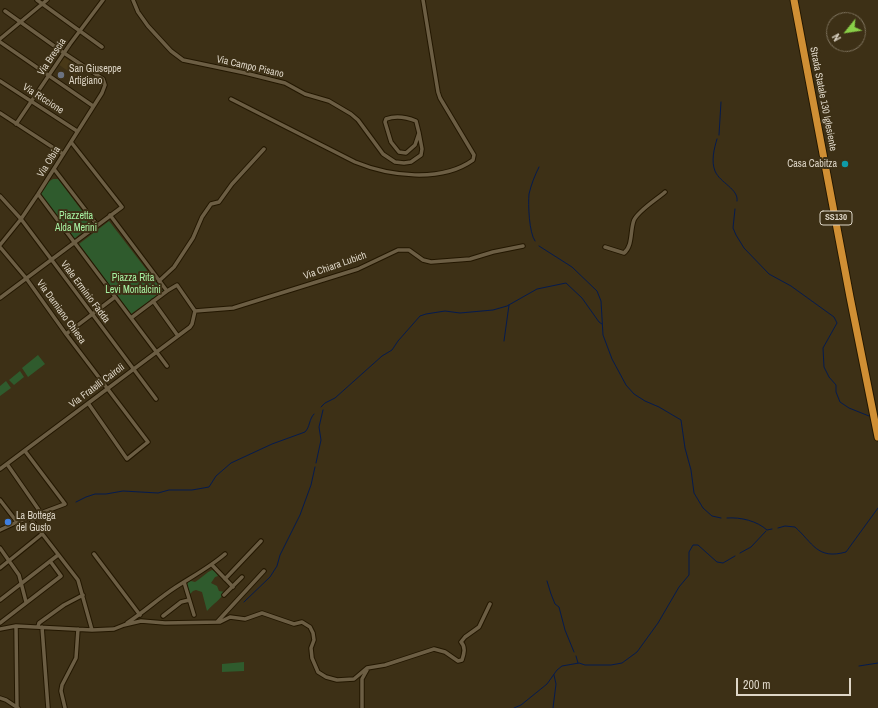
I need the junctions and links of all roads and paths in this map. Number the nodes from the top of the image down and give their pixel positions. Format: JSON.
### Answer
{"nodes":[{"id":1,"x":37,"y":0,"type":"edge"},
{"id":2,"x":47,"y":0,"type":"edge"},
{"id":3,"x":101,"y":0,"type":"edge"},
{"id":4,"x":133,"y":0,"type":"edge"},
{"id":5,"x":423,"y":0,"type":"edge"},
{"id":6,"x":794,"y":0,"type":"edge"},
{"id":7,"x":42,"y":4,"type":"junction"},
{"id":8,"x":5,"y":11,"type":"dead end"},
{"id":9,"x":20,"y":22,"type":"junction"},
{"id":10,"x":80,"y":31,"type":"junction"},
{"id":11,"x":0,"y":40,"type":"edge"},
{"id":12,"x":102,"y":47,"type":"dead end"},
{"id":13,"x":64,"y":53,"type":"junction"},
{"id":14,"x":49,"y":76,"type":"junction"},
{"id":15,"x":0,"y":81,"type":"edge"},
{"id":16,"x":232,"y":99,"type":"dead end"},
{"id":17,"x":32,"y":102,"type":"junction"},
{"id":18,"x":92,"y":106,"type":"junction"},
{"id":19,"x":0,"y":113,"type":"edge"},
{"id":20,"x":16,"y":124,"type":"junction"},
{"id":21,"x":77,"y":131,"type":"junction"},
{"id":22,"x":419,"y":133,"type":"junction"},
{"id":23,"x":71,"y":142,"type":"junction"},
{"id":24,"x":264,"y":149,"type":"dead end"},
{"id":25,"x":63,"y":154,"type":"junction"},
{"id":26,"x":54,"y":170,"type":"junction"},
{"id":27,"x":665,"y":192,"type":"dead end"},
{"id":28,"x":38,"y":194,"type":"junction"},
{"id":29,"x":0,"y":196,"type":"edge"},
{"id":30,"x":110,"y":215,"type":"junction"},
{"id":31,"x":21,"y":219,"type":"junction"},
{"id":32,"x":97,"y":225,"type":"junction"},
{"id":33,"x":74,"y":242,"type":"junction"},
{"id":34,"x":0,"y":246,"type":"edge"},
{"id":35,"x":524,"y":246,"type":"dead end"},
{"id":36,"x":605,"y":247,"type":"dead end"},
{"id":37,"x":51,"y":259,"type":"junction"},
{"id":38,"x":26,"y":278,"type":"junction"},
{"id":39,"x":159,"y":281,"type":"junction"},
{"id":40,"x":166,"y":291,"type":"junction"},
{"id":41,"x":1,"y":296,"type":"edge"},
{"id":42,"x":115,"y":297,"type":"junction"},
{"id":43,"x":153,"y":301,"type":"junction"},
{"id":44,"x":195,"y":310,"type":"junction"},
{"id":45,"x":92,"y":314,"type":"junction"},
{"id":46,"x":131,"y":318,"type":"junction"},
{"id":47,"x":66,"y":334,"type":"junction"},
{"id":48,"x":178,"y":336,"type":"junction"},
{"id":49,"x":156,"y":352,"type":"junction"},
{"id":50,"x":166,"y":366,"type":"dead end"},
{"id":51,"x":134,"y":369,"type":"junction"},
{"id":52,"x":107,"y":388,"type":"junction"},
{"id":53,"x":156,"y":399,"type":"dead end"},
{"id":54,"x":88,"y":403,"type":"junction"},
{"id":55,"x":878,"y":436,"type":"edge"},
{"id":56,"x":25,"y":450,"type":"junction"},
{"id":57,"x":7,"y":464,"type":"junction"},
{"id":58,"x":0,"y":469,"type":"edge"},
{"id":59,"x":0,"y":500,"type":"edge"},
{"id":60,"x":41,"y":513,"type":"junction"},
{"id":61,"x":30,"y":518,"type":"junction"},
{"id":62,"x":17,"y":522,"type":"junction"},
{"id":63,"x":0,"y":530,"type":"edge"},
{"id":64,"x":42,"y":534,"type":"junction"},
{"id":65,"x":261,"y":541,"type":"dead end"},
{"id":66,"x":0,"y":548,"type":"edge"},
{"id":67,"x":94,"y":554,"type":"dead end"},
{"id":68,"x":225,"y":554,"type":"dead end"},
{"id":69,"x":58,"y":555,"type":"junction"},
{"id":70,"x":9,"y":560,"type":"junction"},
{"id":71,"x":50,"y":561,"type":"junction"},
{"id":72,"x":212,"y":565,"type":"junction"},
{"id":73,"x":0,"y":568,"type":"edge"},
{"id":74,"x":264,"y":571,"type":"dead end"},
{"id":75,"x":242,"y":577,"type":"dead end"},
{"id":76,"x":225,"y":578,"type":"junction"},
{"id":77,"x":184,"y":582,"type":"junction"},
{"id":78,"x":21,"y":583,"type":"junction"},
{"id":79,"x":233,"y":586,"type":"junction"},
{"id":80,"x":83,"y":595,"type":"junction"},
{"id":81,"x":224,"y":596,"type":"dead end"},
{"id":82,"x":0,"y":600,"type":"edge"},
{"id":83,"x":189,"y":600,"type":"junction"},
{"id":84,"x":26,"y":602,"type":"junction"},
{"id":85,"x":490,"y":604,"type":"dead end"},
{"id":86,"x":140,"y":615,"type":"junction"},
{"id":87,"x":194,"y":615,"type":"dead end"},
{"id":88,"x":163,"y":616,"type":"dead end"},
{"id":89,"x":217,"y":622,"type":"junction"},
{"id":90,"x":0,"y":623,"type":"edge"},
{"id":91,"x":124,"y":625,"type":"junction"},
{"id":92,"x":16,"y":626,"type":"junction"},
{"id":93,"x":40,"y":627,"type":"junction"},
{"id":94,"x":0,"y":629,"type":"edge"},
{"id":95,"x":78,"y":629,"type":"junction"},
{"id":96,"x":92,"y":630,"type":"junction"},
{"id":97,"x":368,"y":668,"type":"junction"},
{"id":98,"x":0,"y":698,"type":"edge"},
{"id":99,"x":17,"y":708,"type":"edge"},
{"id":100,"x":48,"y":708,"type":"edge"},
{"id":101,"x":65,"y":708,"type":"edge"},
{"id":102,"x":362,"y":708,"type":"edge"}],
"edges":[{"from":1,"to":7,"type":"street"},
{"from":2,"to":7,"type":"street"},
{"from":3,"to":10,"type":"street","name":"Via Brescia"},
{"from":4,"to":22,"type":"street","name":"Via Campo Pisano"},
{"from":5,"to":16,"type":"street"},
{"from":6,"to":55,"type":"highway","name":"Strada Statale 130 Iglesiente","number":"SS130"},
{"from":7,"to":9,"type":"street"},
{"from":7,"to":10,"type":"street"},
{"from":8,"to":9,"type":"street"},
{"from":9,"to":11,"type":"street"},
{"from":9,"to":13,"type":"street"},
{"from":10,"to":12,"type":"street"},
{"from":10,"to":13,"type":"street","name":"Via Brescia"},
{"from":11,"to":14,"type":"street"},
{"from":13,"to":14,"type":"street","name":"Via Brescia"},
{"from":13,"to":18,"type":"street","name":"Via Olbia"},
{"from":14,"to":17,"type":"street","name":"Via Brescia"},
{"from":14,"to":18,"type":"street"},
{"from":15,"to":17,"type":"street","name":"Via Riccione"},
{"from":17,"to":20,"type":"street","name":"Via Brescia"},
{"from":17,"to":21,"type":"street","name":"Via Riccione"},
{"from":18,"to":21,"type":"street","name":"Via Olbia"},
{"from":19,"to":20,"type":"street"},
{"from":20,"to":25,"type":"street"},
{"from":21,"to":23,"type":"street","name":"Via Olbia"},
{"from":22,"to":22,"type":"street"},
{"from":23,"to":25,"type":"street","name":"Via Olbia"},
{"from":23,"to":30,"type":"street"},
{"from":24,"to":39,"type":"street"},
{"from":25,"to":26,"type":"street","name":"Via Olbia"},
{"from":26,"to":28,"type":"street","name":"Via Olbia"},
{"from":26,"to":32,"type":"street"},
{"from":27,"to":36,"type":"street"},
{"from":28,"to":31,"type":"street","name":"Via Olbia"},
{"from":28,"to":33,"type":"street"},
{"from":29,"to":31,"type":"street","name":"Viale Erminio Fadda"},
{"from":30,"to":32,"type":"street"},
{"from":30,"to":39,"type":"street"},
{"from":31,"to":34,"type":"street","name":"Via Olbia"},
{"from":31,"to":37,"type":"street","name":"Viale Erminio Fadda"},
{"from":32,"to":33,"type":"street"},
{"from":33,"to":37,"type":"street"},
{"from":33,"to":42,"type":"street"},
{"from":34,"to":38,"type":"street","name":"Via Damiano Chiesa"},
{"from":35,"to":44,"type":"street","name":"Via Chiara Lubich"},
{"from":37,"to":38,"type":"street"},
{"from":37,"to":45,"type":"street","name":"Viale Erminio Fadda"},
{"from":38,"to":41,"type":"street"},
{"from":38,"to":47,"type":"street","name":"Via Damiano Chiesa"},
{"from":39,"to":40,"type":"street"},
{"from":40,"to":43,"type":"street"},
{"from":40,"to":44,"type":"street"},
{"from":42,"to":45,"type":"street"},
{"from":42,"to":46,"type":"street"},
{"from":43,"to":46,"type":"street"},
{"from":43,"to":48,"type":"street"},
{"from":44,"to":48,"type":"street","name":"Via Fratelli Cairoli"},
{"from":45,"to":47,"type":"street"},
{"from":45,"to":51,"type":"street","name":"Viale Erminio Fadda"},
{"from":46,"to":49,"type":"street"},
{"from":47,"to":52,"type":"street","name":"Via Damiano Chiesa"},
{"from":48,"to":49,"type":"street","name":"Via Fratelli Cairoli"},
{"from":49,"to":50,"type":"street"},
{"from":49,"to":51,"type":"street","name":"Via Fratelli Cairoli"},
{"from":51,"to":52,"type":"street","name":"Via Fratelli Cairoli"},
{"from":51,"to":53,"type":"street","name":"Viale Erminio Fadda"},
{"from":52,"to":54,"type":"street","name":"Via Fratelli Cairoli"},
{"from":52,"to":54,"type":"street","name":"Via Damiano Chiesa"},
{"from":54,"to":56,"type":"street","name":"Via Fratelli Cairoli"},
{"from":56,"to":57,"type":"street","name":"Via Fratelli Cairoli"},
{"from":56,"to":60,"type":"street"},
{"from":57,"to":58,"type":"street","name":"Via Fratelli Cairoli"},
{"from":57,"to":60,"type":"street"},
{"from":59,"to":62,"type":"street"},
{"from":60,"to":61,"type":"street"},
{"from":61,"to":62,"type":"street"},
{"from":61,"to":64,"type":"street"},
{"from":62,"to":63,"type":"street"},
{"from":64,"to":69,"type":"street"},
{"from":64,"to":70,"type":"street"},
{"from":65,"to":76,"type":"street"},
{"from":66,"to":70,"type":"street"},
{"from":67,"to":86,"type":"street"},
{"from":68,"to":72,"type":"street"},
{"from":69,"to":71,"type":"street"},
{"from":69,"to":80,"type":"street"},
{"from":70,"to":73,"type":"street"},
{"from":70,"to":78,"type":"street"},
{"from":71,"to":78,"type":"street"},
{"from":71,"to":84,"type":"street"},
{"from":72,"to":76,"type":"street"},
{"from":72,"to":77,"type":"street"},
{"from":74,"to":89,"type":"street"},
{"from":75,"to":79,"type":"street"},
{"from":76,"to":79,"type":"street"},
{"from":77,"to":83,"type":"street"},
{"from":77,"to":86,"type":"street"},
{"from":78,"to":82,"type":"street"},
{"from":78,"to":84,"type":"street"},
{"from":79,"to":81,"type":"street"},
{"from":80,"to":93,"type":"street"},
{"from":80,"to":96,"type":"street"},
{"from":83,"to":87,"type":"street"},
{"from":83,"to":88,"type":"street"},
{"from":84,"to":90,"type":"street"},
{"from":85,"to":97,"type":"street"},
{"from":86,"to":91,"type":"street"},
{"from":89,"to":91,"type":"street"},
{"from":89,"to":97,"type":"street"},
{"from":91,"to":96,"type":"street"},
{"from":92,"to":93,"type":"street"},
{"from":92,"to":94,"type":"street"},
{"from":92,"to":99,"type":"street"},
{"from":93,"to":95,"type":"street"},
{"from":93,"to":100,"type":"street"},
{"from":95,"to":96,"type":"street"},
{"from":95,"to":101,"type":"street"},
{"from":97,"to":102,"type":"street"},
{"from":98,"to":99,"type":"street"}]}
